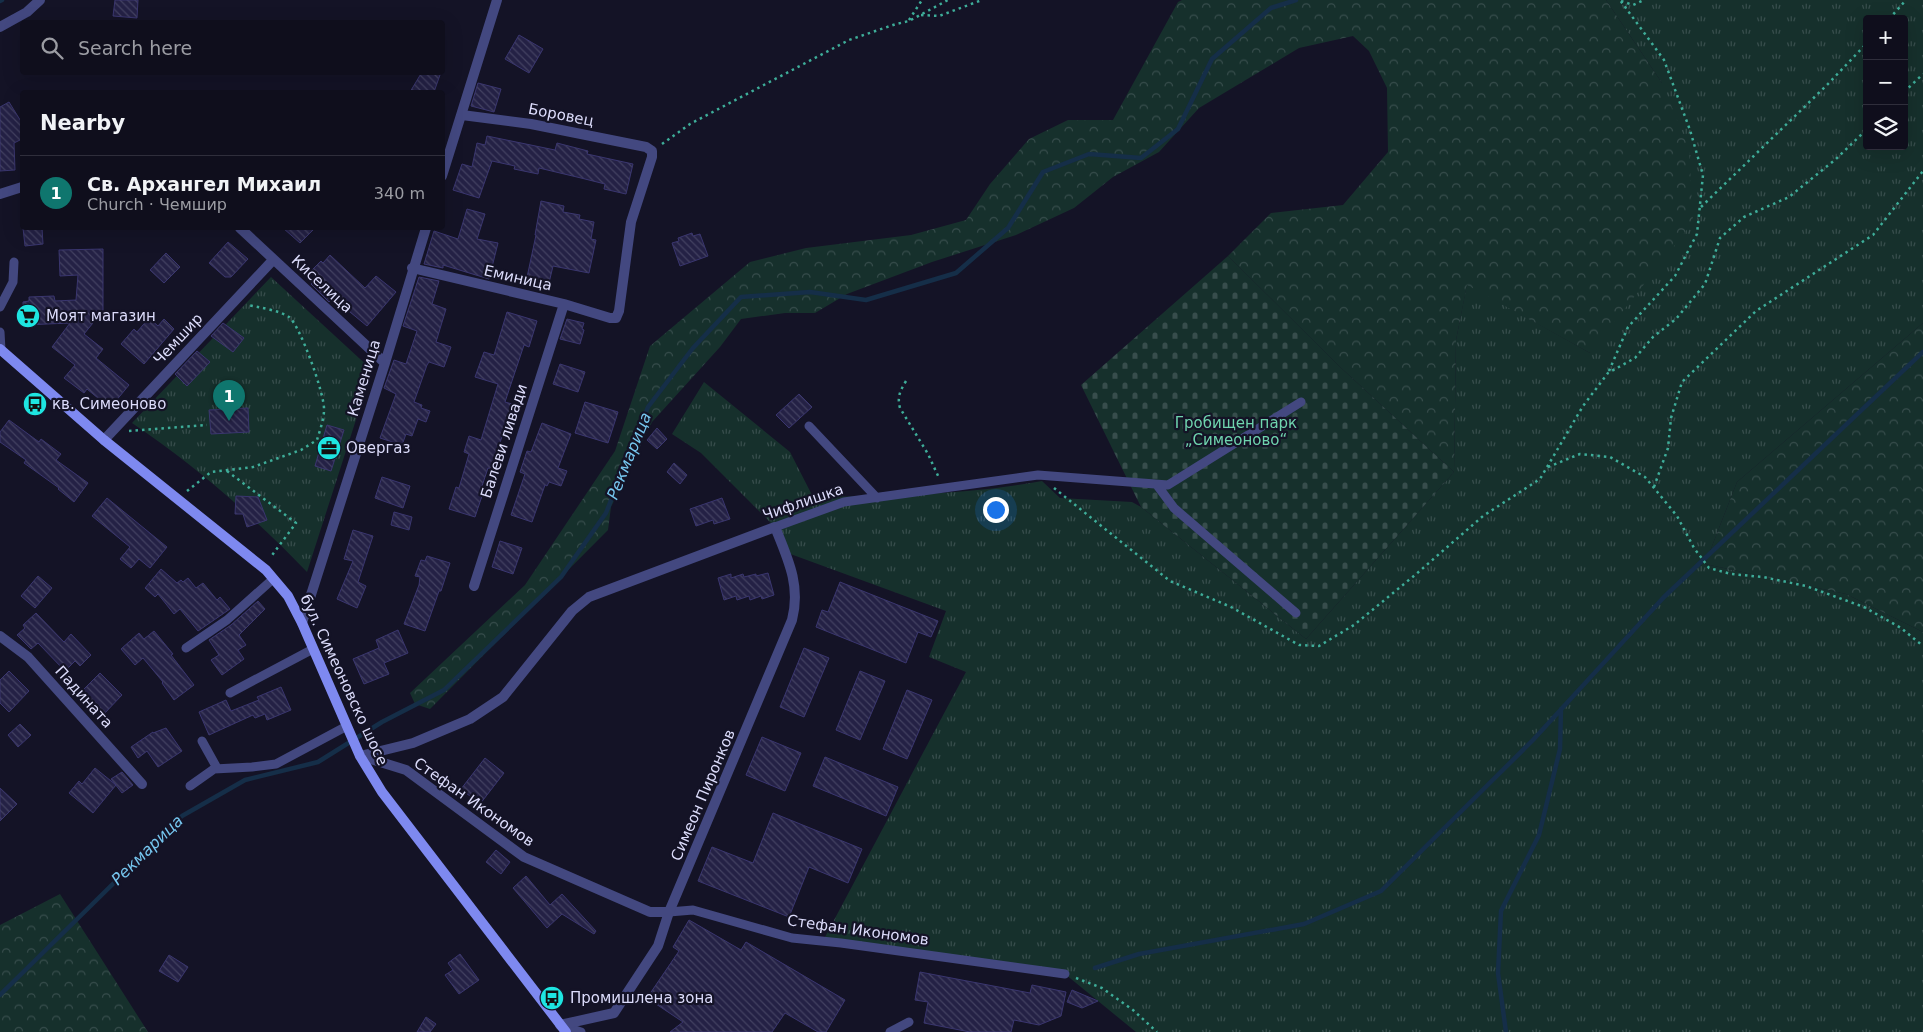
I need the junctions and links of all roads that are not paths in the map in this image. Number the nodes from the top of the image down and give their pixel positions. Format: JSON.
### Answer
{"nodes":[{"id":1,"x":40,"y":0,"type":"edge"},
{"id":2,"x":497,"y":0,"type":"edge"},
{"id":3,"x":0,"y":27,"type":"edge"},
{"id":4,"x":462,"y":115,"type":"junction"},
{"id":5,"x":445,"y":167,"type":"edge"},
{"id":6,"x":20,"y":188,"type":"edge"},
{"id":7,"x":0,"y":194,"type":"edge"},
{"id":8,"x":242,"y":230,"type":"edge"},
{"id":9,"x":425,"y":230,"type":"edge"},
{"id":10,"x":274,"y":260,"type":"junction"},
{"id":11,"x":14,"y":262,"type":"dead end"},
{"id":12,"x":412,"y":268,"type":"junction"},
{"id":13,"x":564,"y":304,"type":"junction"},
{"id":14,"x":0,"y":307,"type":"edge"},
{"id":15,"x":616,"y":318,"type":"joint"},
{"id":16,"x":0,"y":332,"type":"edge"},
{"id":17,"x":0,"y":350,"type":"edge"},
{"id":18,"x":385,"y":363,"type":"junction"},
{"id":19,"x":1301,"y":402,"type":"dead end"},
{"id":20,"x":809,"y":426,"type":"dead end"},
{"id":21,"x":104,"y":440,"type":"junction"},
{"id":22,"x":1157,"y":485,"type":"junction"},
{"id":23,"x":877,"y":498,"type":"junction"},
{"id":24,"x":775,"y":527,"type":"junction"},
{"id":25,"x":273,"y":579,"type":"junction"},
{"id":26,"x":474,"y":586,"type":"dead end"},
{"id":27,"x":1296,"y":613,"type":"dead end"},
{"id":28,"x":302,"y":623,"type":"junction"},
{"id":29,"x":0,"y":636,"type":"edge"},
{"id":30,"x":186,"y":648,"type":"dead end"},
{"id":31,"x":313,"y":649,"type":"junction"},
{"id":32,"x":230,"y":693,"type":"dead end"},
{"id":33,"x":348,"y":729,"type":"junction"},
{"id":34,"x":202,"y":741,"type":"dead end"},
{"id":35,"x":359,"y":753,"type":"junction"},
{"id":36,"x":217,"y":768,"type":"junction"},
{"id":37,"x":142,"y":784,"type":"dead end"},
{"id":38,"x":190,"y":786,"type":"dead end"},
{"id":39,"x":669,"y":912,"type":"junction"},
{"id":40,"x":1065,"y":974,"type":"road end"},
{"id":41,"x":909,"y":1022,"type":"dead end"},
{"id":42,"x":563,"y":1028,"type":"edge"},
{"id":43,"x":580,"y":1032,"type":"edge"},
{"id":44,"x":890,"y":1032,"type":"edge"}],
"edges":[{"from":1,"to":3,"type":"street"},
{"from":2,"to":4,"type":"street"},
{"from":4,"to":5,"type":"street"},
{"from":4,"to":15,"type":"street","name":"Боровец"},
{"from":6,"to":7,"type":"street"},
{"from":8,"to":10,"type":"street","name":"Киселица"},
{"from":9,"to":12,"type":"street","name":"Каменица"},
{"from":10,"to":18,"type":"street","name":"Киселица"},
{"from":10,"to":21,"type":"street","name":"Чемшир"},
{"from":11,"to":14,"type":"lane"},
{"from":12,"to":13,"type":"street","name":"Еминица"},
{"from":12,"to":18,"type":"street","name":"Каменица"},
{"from":13,"to":15,"type":"street","name":"Еминица"},
{"from":13,"to":26,"type":"street","name":"Балеви ливади"},
{"from":16,"to":17,"type":"lane"},
{"from":17,"to":21,"type":"street","name":"бул. Симеоновско шосе"},
{"from":18,"to":28,"type":"street","name":"Каменица"},
{"from":19,"to":22,"type":"lane","name":"Чифлишка"},
{"from":20,"to":23,"type":"lane"},
{"from":21,"to":25,"type":"street","name":"бул. Симеоновско шосе"},
{"from":22,"to":23,"type":"lane","name":"Чифлишка"},
{"from":22,"to":27,"type":"lane"},
{"from":23,"to":24,"type":"lane","name":"Чифлишка"},
{"from":24,"to":35,"type":"street","name":"Чифлишка"},
{"from":24,"to":39,"type":"street","name":"Симеон Пиронков"},
{"from":25,"to":28,"type":"street","name":"бул. Симеоновско шосе"},
{"from":25,"to":30,"type":"lane"},
{"from":28,"to":31,"type":"street","name":"бул. Симеоновско шосе"},
{"from":29,"to":37,"type":"street","name":"Падината"},
{"from":31,"to":32,"type":"lane"},
{"from":31,"to":33,"type":"street","name":"бул. Симеоновско шосе"},
{"from":33,"to":35,"type":"street","name":"бул. Симеоновско шосе"},
{"from":33,"to":36,"type":"lane"},
{"from":34,"to":36,"type":"lane"},
{"from":35,"to":39,"type":"street","name":"Стефан Икономов"},
{"from":35,"to":42,"type":"street","name":"бул. Симеоновско шосе"},
{"from":36,"to":38,"type":"lane"},
{"from":39,"to":40,"type":"lane","name":"Стефан Икономов"},
{"from":39,"to":42,"type":"street","name":"Симеон Пиронков"},
{"from":41,"to":44,"type":"lane"},
{"from":42,"to":43,"type":"lane"}]}
